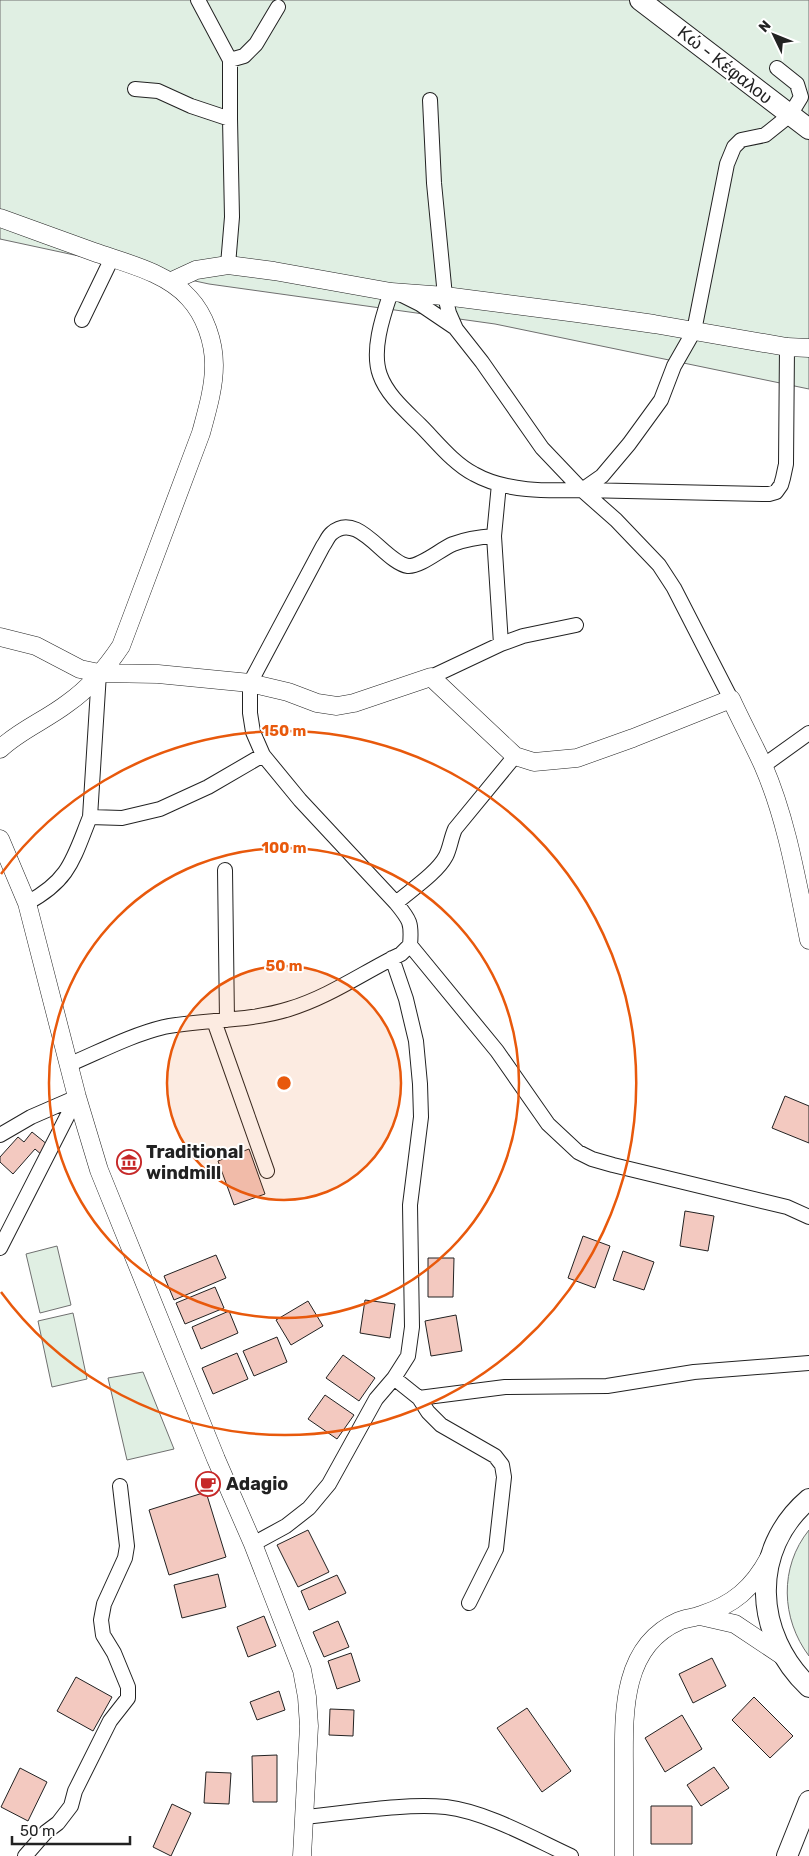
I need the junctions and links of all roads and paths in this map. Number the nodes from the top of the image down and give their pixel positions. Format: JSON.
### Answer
{"nodes":[{"id":1,"x":198,"y":0,"type":"edge"},
{"id":2,"x":640,"y":0,"type":"edge"},
{"id":3,"x":278,"y":6,"type":"dead end"},
{"id":4,"x":230,"y":60,"type":"junction"},
{"id":5,"x":777,"y":68,"type":"dead end"},
{"id":6,"x":135,"y":89,"type":"dead end"},
{"id":7,"x":430,"y":100,"type":"dead end"},
{"id":8,"x":790,"y":114,"type":"junction"},
{"id":9,"x":230,"y":119,"type":"junction"},
{"id":10,"x":809,"y":129,"type":"edge"},
{"id":11,"x":0,"y":218,"type":"edge"},
{"id":12,"x":112,"y":258,"type":"junction"},
{"id":13,"x":228,"y":265,"type":"junction"},
{"id":14,"x":170,"y":282,"type":"junction"},
{"id":15,"x":395,"y":293,"type":"junction"},
{"id":16,"x":445,"y":296,"type":"junction"},
{"id":17,"x":82,"y":320,"type":"dead end"},
{"id":18,"x":456,"y":330,"type":"junction"},
{"id":19,"x":694,"y":331,"type":"junction"},
{"id":20,"x":787,"y":346,"type":"junction"},
{"id":21,"x":809,"y":348,"type":"edge"},
{"id":22,"x":499,"y":484,"type":"junction"},
{"id":23,"x":582,"y":490,"type":"junction"},
{"id":24,"x":494,"y":536,"type":"junction"},
{"id":25,"x":576,"y":625,"type":"dead end"},
{"id":26,"x":0,"y":637,"type":"edge"},
{"id":27,"x":502,"y":644,"type":"junction"},
{"id":28,"x":99,"y":673,"type":"junction"},
{"id":29,"x":431,"y":677,"type":"junction"},
{"id":30,"x":250,"y":683,"type":"junction"},
{"id":31,"x":731,"y":699,"type":"junction"},
{"id":32,"x":809,"y":732,"type":"edge"},
{"id":33,"x":0,"y":749,"type":"edge"},
{"id":34,"x":264,"y":755,"type":"junction"},
{"id":35,"x":515,"y":756,"type":"junction"},
{"id":36,"x":763,"y":766,"type":"junction"},
{"id":37,"x":90,"y":817,"type":"junction"},
{"id":38,"x":0,"y":839,"type":"edge"},
{"id":39,"x":225,"y":870,"type":"dead end"},
{"id":40,"x":27,"y":903,"type":"junction"},
{"id":41,"x":396,"y":903,"type":"junction"},
{"id":42,"x":809,"y":940,"type":"edge"},
{"id":43,"x":410,"y":945,"type":"junction"},
{"id":44,"x":392,"y":958,"type":"junction"},
{"id":45,"x":220,"y":1020,"type":"junction"},
{"id":46,"x":68,"y":1064,"type":"junction"},
{"id":47,"x":77,"y":1098,"type":"junction"},
{"id":48,"x":0,"y":1136,"type":"edge"},
{"id":49,"x":267,"y":1171,"type":"dead end"},
{"id":50,"x":809,"y":1217,"type":"edge"},
{"id":51,"x":0,"y":1248,"type":"edge"},
{"id":52,"x":809,"y":1363,"type":"edge"},
{"id":53,"x":394,"y":1378,"type":"junction"},
{"id":54,"x":418,"y":1398,"type":"junction"},
{"id":55,"x":120,"y":1486,"type":"dead end"},
{"id":56,"x":809,"y":1498,"type":"edge"},
{"id":57,"x":253,"y":1544,"type":"junction"},
{"id":58,"x":773,"y":1549,"type":"junction"},
{"id":59,"x":469,"y":1603,"type":"dead end"},
{"id":60,"x":700,"y":1616,"type":"junction"},
{"id":61,"x":783,"y":1656,"type":"junction"},
{"id":62,"x":804,"y":1683,"type":"edge"},
{"id":63,"x":809,"y":1702,"type":"edge"},
{"id":64,"x":809,"y":1801,"type":"edge"},
{"id":65,"x":304,"y":1818,"type":"junction"},
{"id":66,"x":25,"y":1856,"type":"edge"},
{"id":67,"x":302,"y":1856,"type":"edge"},
{"id":68,"x":571,"y":1856,"type":"edge"},
{"id":69,"x":624,"y":1856,"type":"edge"},
{"id":70,"x":788,"y":1856,"type":"edge"}],
"edges":[{"from":1,"to":4,"type":"street"},
{"from":2,"to":8,"type":"main road","name":"Κώ - Κέφαλου"},
{"from":3,"to":4,"type":"street"},
{"from":4,"to":9,"type":"street"},
{"from":5,"to":8,"type":"street"},
{"from":6,"to":9,"type":"street"},
{"from":7,"to":16,"type":"street"},
{"from":8,"to":10,"type":"main road","name":"Κώ - Κέφαλου"},
{"from":8,"to":19,"type":"street"},
{"from":9,"to":13,"type":"street"},
{"from":11,"to":12,"type":"street"},
{"from":12,"to":14,"type":"street"},
{"from":12,"to":17,"type":"street"},
{"from":13,"to":14,"type":"street"},
{"from":13,"to":15,"type":"street"},
{"from":14,"to":28,"type":"street"},
{"from":15,"to":16,"type":"street"},
{"from":15,"to":18,"type":"street"},
{"from":15,"to":22,"type":"street"},
{"from":16,"to":18,"type":"street"},
{"from":16,"to":19,"type":"street"},
{"from":18,"to":23,"type":"street"},
{"from":19,"to":20,"type":"street"},
{"from":19,"to":23,"type":"street"},
{"from":20,"to":21,"type":"street"},
{"from":20,"to":23,"type":"street"},
{"from":22,"to":23,"type":"street"},
{"from":22,"to":24,"type":"street"},
{"from":23,"to":31,"type":"street"},
{"from":24,"to":27,"type":"street"},
{"from":24,"to":30,"type":"street"},
{"from":25,"to":27,"type":"street"},
{"from":26,"to":28,"type":"street"},
{"from":27,"to":29,"type":"street"},
{"from":28,"to":30,"type":"street"},
{"from":28,"to":33,"type":"street"},
{"from":28,"to":37,"type":"street"},
{"from":29,"to":30,"type":"street"},
{"from":29,"to":35,"type":"street"},
{"from":30,"to":34,"type":"street"},
{"from":31,"to":35,"type":"street"},
{"from":31,"to":36,"type":"street"},
{"from":32,"to":36,"type":"street"},
{"from":34,"to":37,"type":"street"},
{"from":34,"to":41,"type":"street"},
{"from":35,"to":41,"type":"street"},
{"from":36,"to":42,"type":"street"},
{"from":37,"to":40,"type":"street"},
{"from":38,"to":40,"type":"street"},
{"from":39,"to":45,"type":"street"},
{"from":40,"to":46,"type":"street"},
{"from":41,"to":43,"type":"street"},
{"from":43,"to":44,"type":"street"},
{"from":43,"to":50,"type":"street"},
{"from":44,"to":45,"type":"street"},
{"from":44,"to":53,"type":"street"},
{"from":45,"to":46,"type":"street"},
{"from":45,"to":49,"type":"street"},
{"from":46,"to":47,"type":"street"},
{"from":47,"to":48,"type":"street"},
{"from":47,"to":51,"type":"street"},
{"from":47,"to":57,"type":"street"},
{"from":52,"to":54,"type":"street"},
{"from":53,"to":54,"type":"street"},
{"from":53,"to":57,"type":"street"},
{"from":54,"to":59,"type":"street"},
{"from":55,"to":66,"type":"street"},
{"from":56,"to":58,"type":"main road"},
{"from":57,"to":65,"type":"street"},
{"from":58,"to":60,"type":"street"},
{"from":58,"to":61,"type":"main road"},
{"from":60,"to":61,"type":"street"},
{"from":60,"to":69,"type":"street"},
{"from":61,"to":62,"type":"main road"},
{"from":62,"to":63,"type":"main road"},
{"from":64,"to":70,"type":"main road"},
{"from":65,"to":67,"type":"street"},
{"from":65,"to":68,"type":"street"}]}
